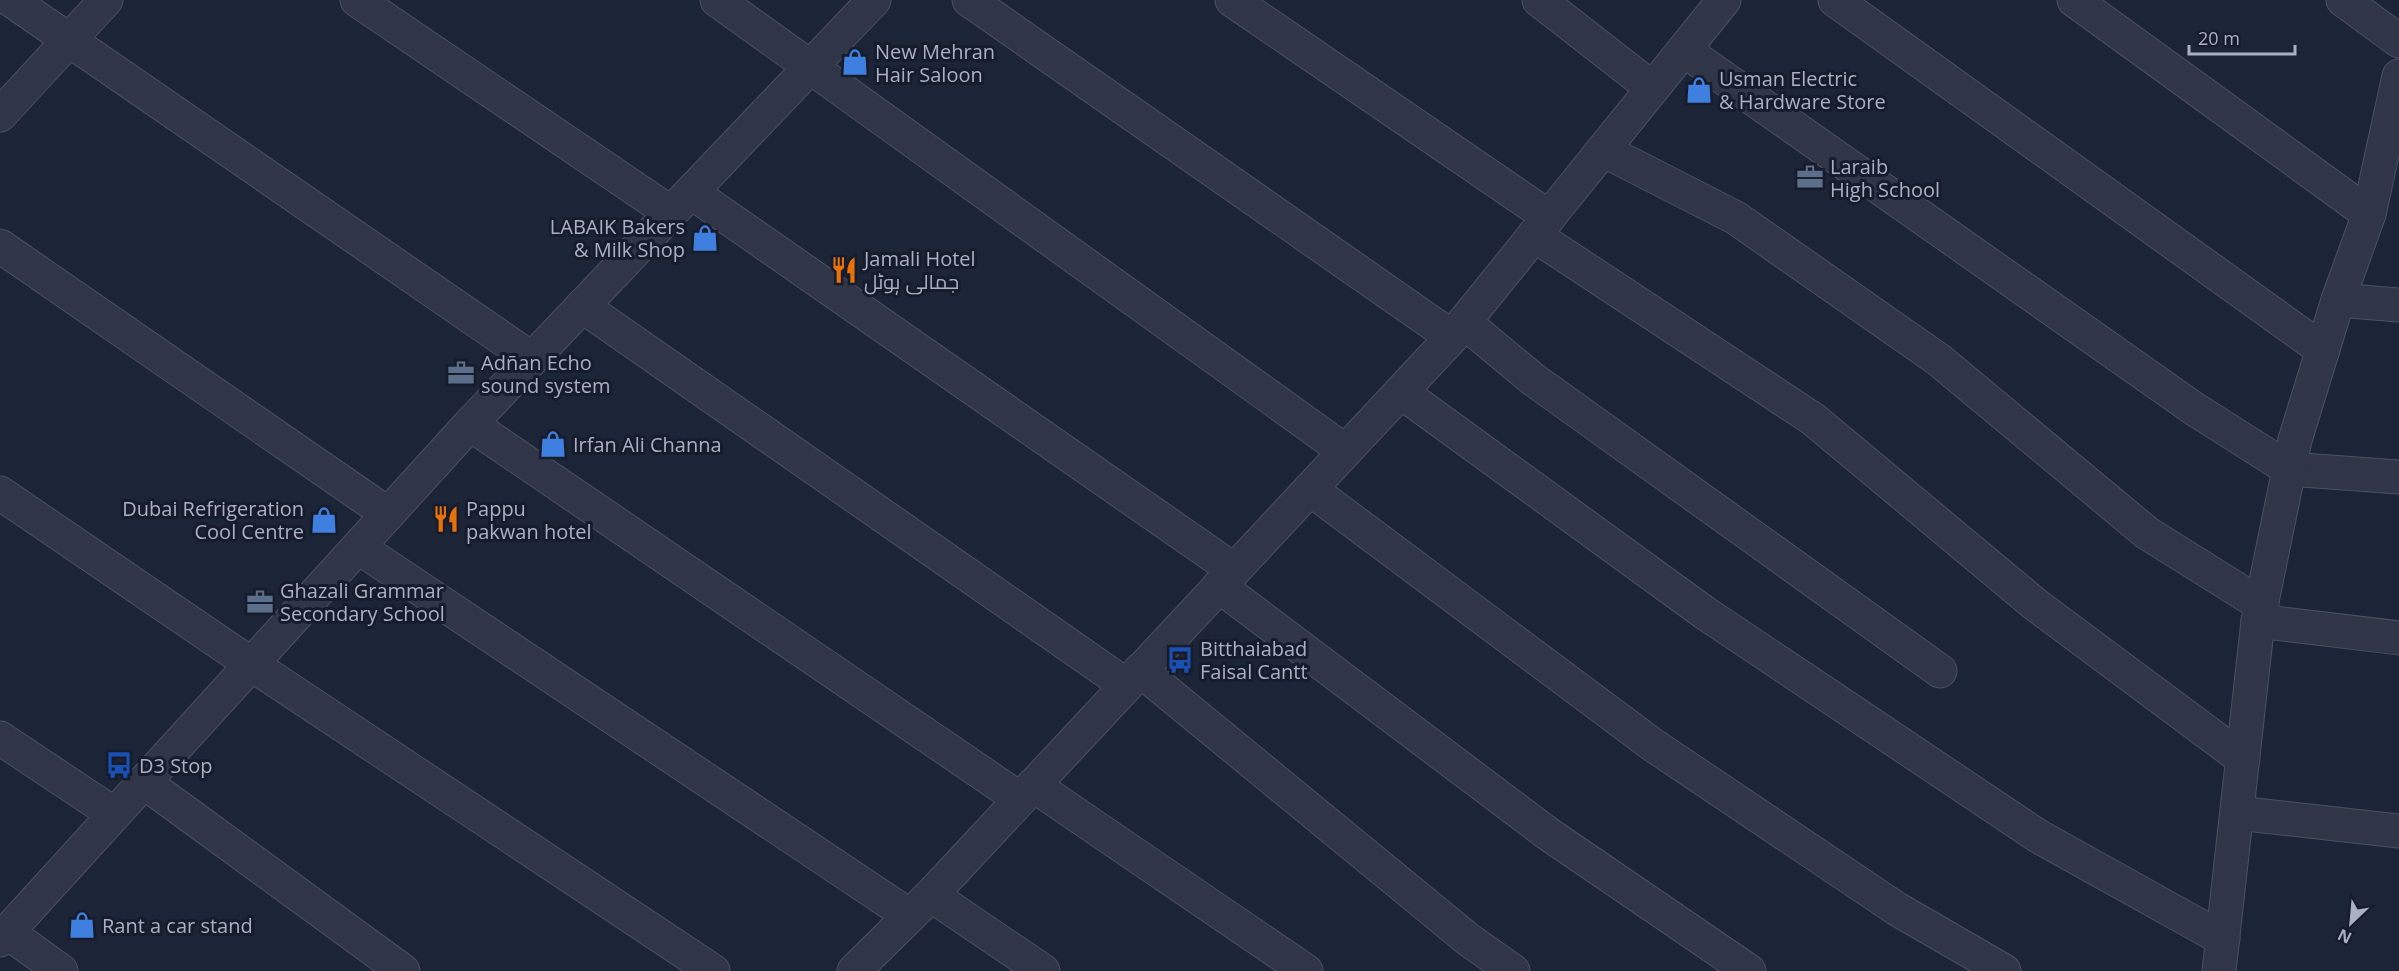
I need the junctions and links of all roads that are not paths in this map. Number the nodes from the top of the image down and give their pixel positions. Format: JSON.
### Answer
{"nodes":[{"id":1,"x":11,"y":0,"type":"edge"},
{"id":2,"x":106,"y":0,"type":"edge"},
{"id":3,"x":357,"y":0,"type":"edge"},
{"id":4,"x":717,"y":0,"type":"edge"},
{"id":5,"x":874,"y":0,"type":"edge"},
{"id":6,"x":969,"y":0,"type":"edge"},
{"id":7,"x":1232,"y":0,"type":"edge"},
{"id":8,"x":1539,"y":0,"type":"edge"},
{"id":9,"x":1724,"y":0,"type":"edge"},
{"id":10,"x":1835,"y":0,"type":"edge"},
{"id":11,"x":2074,"y":0,"type":"edge"},
{"id":12,"x":2343,"y":0,"type":"edge"},
{"id":13,"x":67,"y":41,"type":"junction"},
{"id":14,"x":2399,"y":41,"type":"edge"},
{"id":15,"x":1684,"y":50,"type":"junction"},
{"id":16,"x":808,"y":68,"type":"junction"},
{"id":17,"x":2399,"y":76,"type":"edge"},
{"id":18,"x":1652,"y":88,"type":"junction"},
{"id":19,"x":0,"y":114,"type":"edge"},
{"id":20,"x":2394,"y":131,"type":"edge"},
{"id":21,"x":1603,"y":150,"type":"junction"},
{"id":22,"x":681,"y":202,"type":"junction"},
{"id":23,"x":2369,"y":214,"type":"junction"},
{"id":24,"x":1542,"y":226,"type":"junction"},
{"id":25,"x":0,"y":246,"type":"edge"},
{"id":26,"x":2338,"y":300,"type":"junction"},
{"id":27,"x":2399,"y":305,"type":"edge"},
{"id":28,"x":582,"y":306,"type":"junction"},
{"id":29,"x":1458,"y":329,"type":"junction"},
{"id":30,"x":2323,"y":350,"type":"junction"},
{"id":31,"x":532,"y":359,"type":"junction"},
{"id":32,"x":1401,"y":392,"type":"junction"},
{"id":33,"x":471,"y":424,"type":"junction"},
{"id":34,"x":1345,"y":452,"type":"junction"},
{"id":35,"x":2289,"y":469,"type":"junction"},
{"id":36,"x":2399,"y":477,"type":"edge"},
{"id":37,"x":1310,"y":489,"type":"junction"},
{"id":38,"x":0,"y":493,"type":"edge"},
{"id":39,"x":388,"y":514,"type":"junction"},
{"id":40,"x":358,"y":547,"type":"junction"},
{"id":41,"x":1226,"y":578,"type":"junction"},
{"id":42,"x":2260,"y":613,"type":"junction"},
{"id":43,"x":2399,"y":638,"type":"edge"},
{"id":44,"x":252,"y":664,"type":"junction"},
{"id":45,"x":1940,"y":671,"type":"dead end"},
{"id":46,"x":1133,"y":678,"type":"junction"},
{"id":47,"x":0,"y":738,"type":"edge"},
{"id":48,"x":2243,"y":759,"type":"junction"},
{"id":49,"x":144,"y":782,"type":"junction"},
{"id":50,"x":1027,"y":792,"type":"junction"},
{"id":51,"x":2237,"y":813,"type":"junction"},
{"id":52,"x":114,"y":814,"type":"junction"},
{"id":53,"x":2399,"y":831,"type":"edge"},
{"id":54,"x":920,"y":905,"type":"junction"},
{"id":55,"x":4,"y":936,"type":"edge"},
{"id":56,"x":2223,"y":939,"type":"junction"},
{"id":57,"x":61,"y":971,"type":"edge"},
{"id":58,"x":403,"y":971,"type":"edge"},
{"id":59,"x":713,"y":971,"type":"edge"},
{"id":60,"x":854,"y":971,"type":"edge"},
{"id":61,"x":1043,"y":971,"type":"edge"},
{"id":62,"x":1306,"y":971,"type":"edge"},
{"id":63,"x":1513,"y":971,"type":"edge"},
{"id":64,"x":1749,"y":971,"type":"edge"},
{"id":65,"x":2004,"y":971,"type":"edge"},
{"id":66,"x":2219,"y":971,"type":"edge"}],
"edges":[{"from":1,"to":13,"type":"street"},
{"from":2,"to":13,"type":"street"},
{"from":3,"to":22,"type":"street"},
{"from":4,"to":16,"type":"street"},
{"from":5,"to":16,"type":"street"},
{"from":6,"to":29,"type":"street"},
{"from":7,"to":24,"type":"street"},
{"from":8,"to":18,"type":"street"},
{"from":9,"to":15,"type":"street"},
{"from":10,"to":30,"type":"street"},
{"from":11,"to":23,"type":"street"},
{"from":12,"to":14,"type":"street"},
{"from":13,"to":19,"type":"street"},
{"from":13,"to":31,"type":"street"},
{"from":15,"to":18,"type":"street"},
{"from":15,"to":35,"type":"street"},
{"from":16,"to":22,"type":"street"},
{"from":16,"to":34,"type":"street"},
{"from":17,"to":20,"type":"street"},
{"from":18,"to":21,"type":"street"},
{"from":20,"to":23,"type":"street"},
{"from":21,"to":24,"type":"street"},
{"from":21,"to":42,"type":"street"},
{"from":22,"to":28,"type":"street"},
{"from":22,"to":41,"type":"street"},
{"from":23,"to":26,"type":"street"},
{"from":24,"to":29,"type":"street"},
{"from":24,"to":48,"type":"street"},
{"from":25,"to":39,"type":"street"},
{"from":26,"to":27,"type":"street"},
{"from":26,"to":30,"type":"street"},
{"from":28,"to":31,"type":"street"},
{"from":28,"to":46,"type":"street"},
{"from":29,"to":32,"type":"street"},
{"from":29,"to":45,"type":"street"},
{"from":30,"to":35,"type":"street"},
{"from":31,"to":33,"type":"street"},
{"from":32,"to":34,"type":"street"},
{"from":32,"to":56,"type":"street"},
{"from":33,"to":39,"type":"street"},
{"from":33,"to":50,"type":"street"},
{"from":34,"to":37,"type":"street"},
{"from":35,"to":36,"type":"street"},
{"from":35,"to":42,"type":"street"},
{"from":37,"to":41,"type":"street"},
{"from":37,"to":65,"type":"street"},
{"from":38,"to":44,"type":"street"},
{"from":39,"to":40,"type":"street"},
{"from":40,"to":44,"type":"street"},
{"from":40,"to":54,"type":"street"},
{"from":41,"to":46,"type":"street"},
{"from":41,"to":64,"type":"street"},
{"from":42,"to":43,"type":"street"},
{"from":42,"to":48,"type":"street"},
{"from":44,"to":49,"type":"street"},
{"from":44,"to":59,"type":"street"},
{"from":46,"to":50,"type":"street"},
{"from":46,"to":63,"type":"street"},
{"from":47,"to":52,"type":"street"},
{"from":48,"to":51,"type":"street"},
{"from":49,"to":52,"type":"street"},
{"from":49,"to":58,"type":"street"},
{"from":50,"to":54,"type":"street"},
{"from":50,"to":62,"type":"street"},
{"from":51,"to":53,"type":"street"},
{"from":51,"to":56,"type":"street"},
{"from":52,"to":55,"type":"street"},
{"from":54,"to":60,"type":"street"},
{"from":54,"to":61,"type":"street"},
{"from":55,"to":57,"type":"street"},
{"from":56,"to":66,"type":"street"}]}
